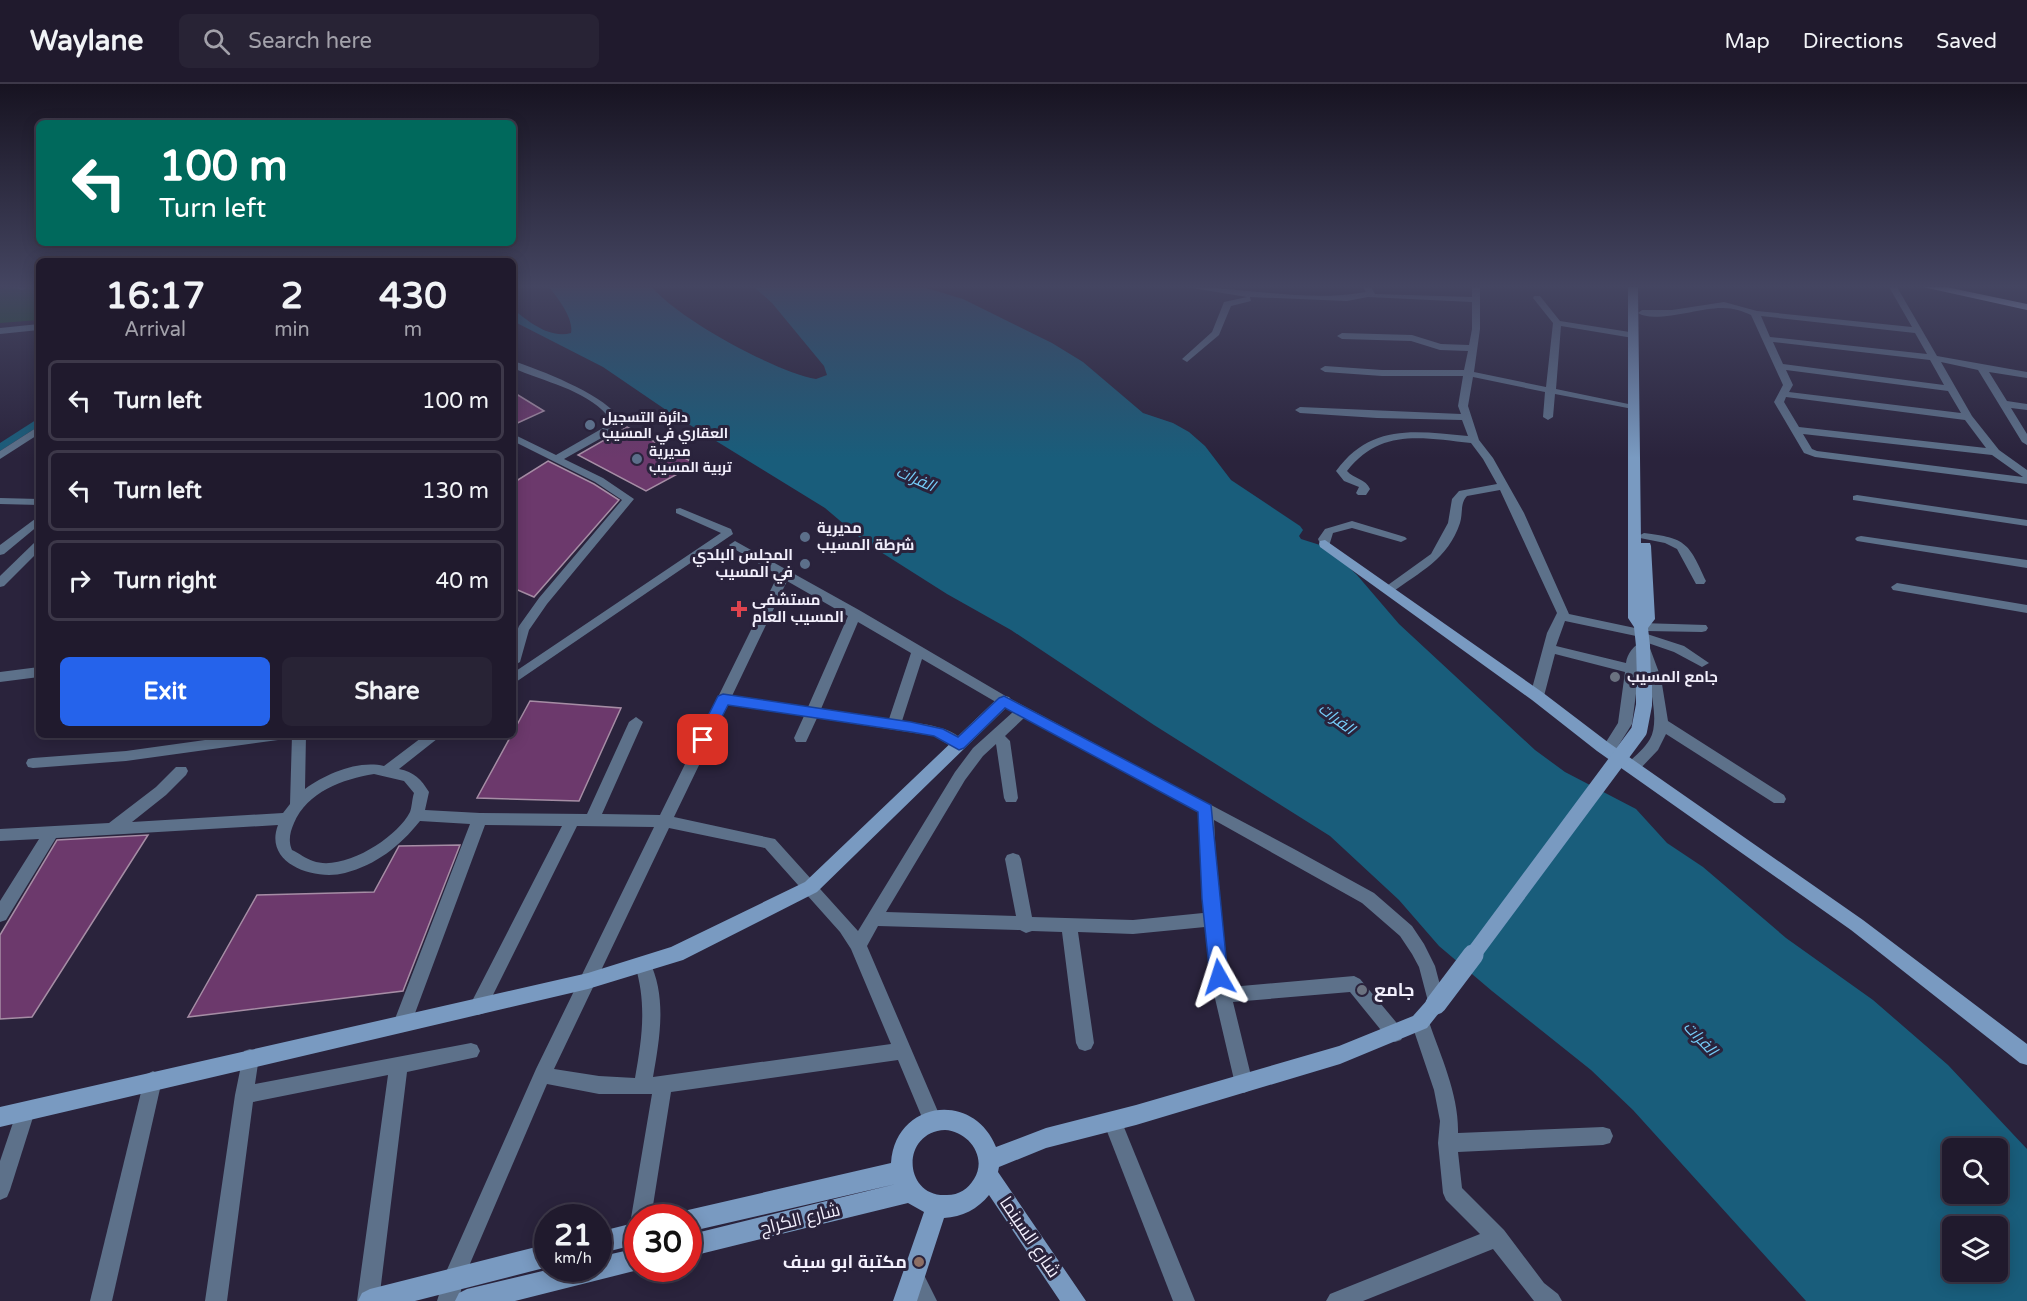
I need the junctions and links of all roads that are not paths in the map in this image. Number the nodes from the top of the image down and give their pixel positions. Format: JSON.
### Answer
{"nodes":[{"id":1,"x":1204,"y":344,"type":"edge"},
{"id":2,"x":1430,"y":344,"type":"edge"},
{"id":3,"x":1472,"y":344,"type":"edge"},
{"id":4,"x":1555,"y":344,"type":"edge"},
{"id":5,"x":1633,"y":344,"type":"edge"},
{"id":6,"x":1642,"y":344,"type":"edge"},
{"id":7,"x":1770,"y":344,"type":"edge"},
{"id":8,"x":1811,"y":344,"type":"edge"},
{"id":9,"x":1924,"y":344,"type":"edge"},
{"id":10,"x":1471,"y":348,"type":"junction"},
{"id":11,"x":1931,"y":357,"type":"junction"},
{"id":12,"x":1187,"y":359,"type":"dead end"},
{"id":13,"x":516,"y":365,"type":"edge"},
{"id":14,"x":1780,"y":367,"type":"junction"},
{"id":15,"x":1982,"y":368,"type":"junction"},
{"id":16,"x":1325,"y":369,"type":"dead end"},
{"id":17,"x":1467,"y":373,"type":"junction"},
{"id":18,"x":2027,"y":375,"type":"edge"},
{"id":19,"x":1949,"y":388,"type":"junction"},
{"id":20,"x":1550,"y":391,"type":"junction"},
{"id":21,"x":1785,"y":394,"type":"junction"},
{"id":22,"x":2005,"y":404,"type":"junction"},
{"id":23,"x":2027,"y":407,"type":"edge"},
{"id":24,"x":1634,"y":408,"type":"junction"},
{"id":25,"x":1300,"y":410,"type":"dead end"},
{"id":26,"x":1465,"y":417,"type":"junction"},
{"id":27,"x":1548,"y":417,"type":"dead end"},
{"id":28,"x":1968,"y":417,"type":"junction"},
{"id":29,"x":1796,"y":430,"type":"junction"},
{"id":30,"x":36,"y":431,"type":"edge"},
{"id":31,"x":516,"y":439,"type":"edge"},
{"id":32,"x":2026,"y":439,"type":"edge"},
{"id":33,"x":1474,"y":440,"type":"junction"},
{"id":34,"x":1995,"y":452,"type":"junction"},
{"id":35,"x":0,"y":456,"type":"edge"},
{"id":36,"x":556,"y":459,"type":"junction"},
{"id":37,"x":2027,"y":475,"type":"edge"},
{"id":38,"x":2027,"y":481,"type":"edge"},
{"id":39,"x":1503,"y":486,"type":"junction"},
{"id":40,"x":1362,"y":493,"type":"dead end"},
{"id":41,"x":1857,"y":498,"type":"dead end"},
{"id":42,"x":0,"y":501,"type":"edge"},
{"id":43,"x":15,"y":501,"type":"junction"},
{"id":44,"x":36,"y":502,"type":"edge"},
{"id":45,"x":680,"y":511,"type":"dead end"},
{"id":46,"x":0,"y":513,"type":"edge"},
{"id":47,"x":36,"y":521,"type":"edge"},
{"id":48,"x":2027,"y":523,"type":"edge"},
{"id":49,"x":1644,"y":536,"type":"junction"},
{"id":50,"x":1401,"y":539,"type":"dead end"},
{"id":51,"x":1861,"y":539,"type":"dead end"},
{"id":52,"x":1325,"y":544,"type":"joint"},
{"id":53,"x":735,"y":545,"type":"dead end"},
{"id":54,"x":36,"y":547,"type":"edge"},
{"id":55,"x":0,"y":551,"type":"edge"},
{"id":56,"x":2027,"y":564,"type":"edge"},
{"id":57,"x":784,"y":575,"type":"junction"},
{"id":58,"x":1700,"y":581,"type":"dead end"},
{"id":59,"x":0,"y":583,"type":"edge"},
{"id":60,"x":1897,"y":587,"type":"dead end"},
{"id":61,"x":1387,"y":590,"type":"junction"},
{"id":62,"x":2027,"y":609,"type":"edge"},
{"id":63,"x":855,"y":613,"type":"junction"},
{"id":64,"x":1561,"y":616,"type":"junction"},
{"id":65,"x":1702,"y":628,"type":"dead end"},
{"id":66,"x":1642,"y":636,"type":"junction"},
{"id":67,"x":1551,"y":649,"type":"junction"},
{"id":68,"x":919,"y":650,"type":"junction"},
{"id":69,"x":516,"y":652,"type":"edge"},
{"id":70,"x":1702,"y":663,"type":"dead end"},
{"id":71,"x":1632,"y":669,"type":"junction"},
{"id":72,"x":36,"y":672,"type":"edge"},
{"id":73,"x":516,"y":676,"type":"edge"},
{"id":74,"x":0,"y":677,"type":"edge"},
{"id":75,"x":1537,"y":696,"type":"junction"},
{"id":76,"x":723,"y":699,"type":"junction"},
{"id":77,"x":1004,"y":701,"type":"junction"},
{"id":78,"x":1023,"y":711,"type":"junction"},
{"id":79,"x":814,"y":712,"type":"junction"},
{"id":80,"x":636,"y":722,"type":"dead end"},
{"id":81,"x":894,"y":724,"type":"junction"},
{"id":82,"x":1662,"y":724,"type":"junction"},
{"id":83,"x":995,"y":736,"type":"junction"},
{"id":84,"x":256,"y":738,"type":"edge"},
{"id":85,"x":299,"y":738,"type":"edge"},
{"id":86,"x":431,"y":738,"type":"edge"},
{"id":87,"x":801,"y":738,"type":"dead end"},
{"id":88,"x":959,"y":744,"type":"junction"},
{"id":89,"x":1608,"y":750,"type":"junction"},
{"id":90,"x":33,"y":763,"type":"dead end"},
{"id":91,"x":1633,"y":767,"type":"junction"},
{"id":92,"x":389,"y":769,"type":"junction"},
{"id":93,"x":182,"y":771,"type":"dead end"},
{"id":94,"x":1011,"y":798,"type":"dead end"},
{"id":95,"x":1779,"y":799,"type":"dead end"},
{"id":96,"x":297,"y":805,"type":"junction"},
{"id":97,"x":1206,"y":809,"type":"junction"},
{"id":98,"x":417,"y":815,"type":"junction"},
{"id":99,"x":286,"y":819,"type":"junction"},
{"id":100,"x":480,"y":819,"type":"junction"},
{"id":101,"x":572,"y":820,"type":"junction"},
{"id":102,"x":591,"y":821,"type":"junction"},
{"id":103,"x":664,"y":821,"type":"junction"},
{"id":104,"x":114,"y":827,"type":"junction"},
{"id":105,"x":52,"y":831,"type":"junction"},
{"id":106,"x":0,"y":835,"type":"edge"},
{"id":107,"x":1013,"y":859,"type":"dead end"},
{"id":108,"x":811,"y":887,"type":"junction"},
{"id":109,"x":0,"y":915,"type":"edge"},
{"id":110,"x":875,"y":919,"type":"junction"},
{"id":111,"x":1212,"y":919,"type":"junction"},
{"id":112,"x":1026,"y":926,"type":"junction"},
{"id":113,"x":1069,"y":926,"type":"junction"},
{"id":114,"x":858,"y":945,"type":"junction"},
{"id":115,"x":643,"y":965,"type":"junction"},
{"id":116,"x":588,"y":981,"type":"junction"},
{"id":117,"x":1223,"y":995,"type":"junction"},
{"id":118,"x":1436,"y":1004,"type":"junction"},
{"id":119,"x":478,"y":1007,"type":"junction"},
{"id":120,"x":1420,"y":1022,"type":"junction"},
{"id":121,"x":402,"y":1024,"type":"junction"},
{"id":122,"x":1395,"y":1034,"type":"junction"},
{"id":123,"x":1085,"y":1043,"type":"dead end"},
{"id":124,"x":471,"y":1051,"type":"dead end"},
{"id":125,"x":903,"y":1051,"type":"junction"},
{"id":126,"x":2027,"y":1056,"type":"edge"},
{"id":127,"x":250,"y":1057,"type":"junction"},
{"id":128,"x":399,"y":1065,"type":"junction"},
{"id":129,"x":542,"y":1074,"type":"junction"},
{"id":130,"x":153,"y":1080,"type":"junction"},
{"id":131,"x":1244,"y":1084,"type":"junction"},
{"id":132,"x":663,"y":1085,"type":"junction"},
{"id":133,"x":642,"y":1087,"type":"junction"},
{"id":134,"x":244,"y":1095,"type":"junction"},
{"id":135,"x":26,"y":1111,"type":"junction"},
{"id":136,"x":0,"y":1117,"type":"edge"},
{"id":137,"x":933,"y":1121,"type":"junction"},
{"id":138,"x":1112,"y":1121,"type":"junction"},
{"id":139,"x":1603,"y":1136,"type":"dead end"},
{"id":140,"x":1448,"y":1143,"type":"junction"},
{"id":141,"x":988,"y":1167,"type":"junction"},
{"id":142,"x":906,"y":1181,"type":"junction"},
{"id":143,"x":0,"y":1190,"type":"edge"},
{"id":144,"x":643,"y":1204,"type":"edge"},
{"id":145,"x":937,"y":1206,"type":"junction"},
{"id":146,"x":702,"y":1218,"type":"edge"},
{"id":147,"x":1497,"y":1237,"type":"junction"},
{"id":148,"x":702,"y":1242,"type":"edge"},
{"id":149,"x":534,"y":1260,"type":"edge"},
{"id":150,"x":914,"y":1276,"type":"junction"},
{"id":151,"x":544,"y":1282,"type":"edge"},
{"id":152,"x":451,"y":1290,"type":"edge"},
{"id":153,"x":101,"y":1301,"type":"edge"},
{"id":154,"x":216,"y":1301,"type":"edge"},
{"id":155,"x":369,"y":1301,"type":"edge"},
{"id":156,"x":466,"y":1301,"type":"edge"},
{"id":157,"x":905,"y":1301,"type":"edge"},
{"id":158,"x":926,"y":1301,"type":"edge"},
{"id":159,"x":1074,"y":1301,"type":"edge"},
{"id":160,"x":1184,"y":1301,"type":"edge"},
{"id":161,"x":1337,"y":1301,"type":"edge"},
{"id":162,"x":1551,"y":1301,"type":"edge"}],
"edges":[{"from":1,"to":12,"type":"street"},
{"from":2,"to":10,"type":"street"},
{"from":3,"to":10,"type":"street"},
{"from":4,"to":20,"type":"street"},
{"from":5,"to":24,"type":"main road"},
{"from":6,"to":49,"type":"main road"},
{"from":7,"to":14,"type":"street"},
{"from":8,"to":11,"type":"street"},
{"from":9,"to":11,"type":"street"},
{"from":10,"to":17,"type":"street"},
{"from":11,"to":15,"type":"street"},
{"from":11,"to":19,"type":"street"},
{"from":13,"to":36,"type":"street"},
{"from":14,"to":19,"type":"street"},
{"from":14,"to":21,"type":"street"},
{"from":15,"to":18,"type":"street"},
{"from":15,"to":22,"type":"street"},
{"from":16,"to":17,"type":"street"},
{"from":17,"to":20,"type":"street"},
{"from":17,"to":26,"type":"street"},
{"from":19,"to":28,"type":"street"},
{"from":20,"to":24,"type":"street"},
{"from":20,"to":27,"type":"street"},
{"from":21,"to":28,"type":"street"},
{"from":21,"to":29,"type":"street"},
{"from":22,"to":23,"type":"street"},
{"from":22,"to":32,"type":"street"},
{"from":24,"to":66,"type":"main road"},
{"from":25,"to":26,"type":"street"},
{"from":26,"to":33,"type":"street"},
{"from":28,"to":34,"type":"street"},
{"from":29,"to":34,"type":"street"},
{"from":29,"to":38,"type":"street"},
{"from":30,"to":35,"type":"street"},
{"from":31,"to":36,"type":"street"},
{"from":33,"to":39,"type":"street"},
{"from":33,"to":40,"type":"street"},
{"from":34,"to":37,"type":"street"},
{"from":36,"to":69,"type":"street"},
{"from":39,"to":61,"type":"street"},
{"from":39,"to":64,"type":"street"},
{"from":41,"to":48,"type":"street"},
{"from":42,"to":43,"type":"street"},
{"from":43,"to":44,"type":"street"},
{"from":43,"to":46,"type":"street"},
{"from":45,"to":73,"type":"street"},
{"from":47,"to":55,"type":"street"},
{"from":49,"to":58,"type":"street"},
{"from":49,"to":66,"type":"main road"},
{"from":50,"to":52,"type":"street"},
{"from":51,"to":56,"type":"street"},
{"from":52,"to":61,"type":"main road"},
{"from":53,"to":57,"type":"street"},
{"from":54,"to":59,"type":"street"},
{"from":57,"to":63,"type":"street"},
{"from":57,"to":76,"type":"street"},
{"from":60,"to":62,"type":"street"},
{"from":61,"to":75,"type":"main road"},
{"from":63,"to":68,"type":"street"},
{"from":63,"to":79,"type":"street"},
{"from":64,"to":66,"type":"street"},
{"from":64,"to":67,"type":"street"},
{"from":65,"to":66,"type":"street"},
{"from":66,"to":70,"type":"street"},
{"from":66,"to":71,"type":"street"},
{"from":66,"to":82,"type":"street"},
{"from":66,"to":118,"type":"main road","bridge":true},
{"from":67,"to":71,"type":"street"},
{"from":67,"to":75,"type":"street"},
{"from":68,"to":77,"type":"street"},
{"from":68,"to":81,"type":"street"},
{"from":71,"to":89,"type":"street"},
{"from":72,"to":74,"type":"street"},
{"from":75,"to":89,"type":"main road"},
{"from":76,"to":79,"type":"street"},
{"from":76,"to":103,"type":"street"},
{"from":77,"to":78,"type":"street"},
{"from":77,"to":88,"type":"main road"},
{"from":78,"to":83,"type":"street"},
{"from":78,"to":97,"type":"street"},
{"from":79,"to":81,"type":"street"},
{"from":79,"to":87,"type":"street"},
{"from":80,"to":102,"type":"street"},
{"from":81,"to":88,"type":"street"},
{"from":82,"to":91,"type":"street"},
{"from":82,"to":95,"type":"street"},
{"from":83,"to":94,"type":"street"},
{"from":83,"to":110,"type":"street"},
{"from":84,"to":90,"type":"street"},
{"from":85,"to":96,"type":"street"},
{"from":86,"to":92,"type":"street"},
{"from":88,"to":108,"type":"main road"},
{"from":89,"to":91,"type":"main road"},
{"from":91,"to":126,"type":"main road"},
{"from":92,"to":96,"type":"street"},
{"from":92,"to":98,"type":"street"},
{"from":93,"to":104,"type":"street"},
{"from":96,"to":99,"type":"street"},
{"from":97,"to":111,"type":"street"},
{"from":97,"to":118,"type":"street"},
{"from":98,"to":99,"type":"street"},
{"from":98,"to":100,"type":"street"},
{"from":99,"to":104,"type":"street"},
{"from":100,"to":101,"type":"street"},
{"from":100,"to":121,"type":"street"},
{"from":101,"to":102,"type":"street"},
{"from":101,"to":119,"type":"street"},
{"from":102,"to":103,"type":"street"},
{"from":103,"to":108,"type":"street"},
{"from":103,"to":116,"type":"street"},
{"from":104,"to":105,"type":"street"},
{"from":105,"to":106,"type":"street"},
{"from":105,"to":109,"type":"street"},
{"from":107,"to":112,"type":"street"},
{"from":108,"to":114,"type":"street"},
{"from":108,"to":115,"type":"main road"},
{"from":110,"to":112,"type":"street"},
{"from":110,"to":114,"type":"street"},
{"from":111,"to":113,"type":"street"},
{"from":111,"to":117,"type":"street"},
{"from":112,"to":113,"type":"street"},
{"from":113,"to":123,"type":"street"},
{"from":114,"to":125,"type":"street"},
{"from":115,"to":116,"type":"main road"},
{"from":115,"to":133,"type":"street"},
{"from":116,"to":119,"type":"main road"},
{"from":116,"to":129,"type":"street"},
{"from":117,"to":122,"type":"street"},
{"from":117,"to":131,"type":"street"},
{"from":118,"to":120,"type":"main road"},
{"from":119,"to":121,"type":"main road"},
{"from":120,"to":122,"type":"main road"},
{"from":120,"to":140,"type":"street"},
{"from":121,"to":127,"type":"main road"},
{"from":122,"to":131,"type":"main road"},
{"from":124,"to":128,"type":"street"},
{"from":125,"to":132,"type":"street"},
{"from":125,"to":137,"type":"street"},
{"from":127,"to":130,"type":"main road"},
{"from":127,"to":134,"type":"street"},
{"from":128,"to":134,"type":"street"},
{"from":128,"to":155,"type":"street"},
{"from":129,"to":133,"type":"street"},
{"from":129,"to":152,"type":"street"},
{"from":130,"to":135,"type":"main road"},
{"from":130,"to":153,"type":"street"},
{"from":131,"to":138,"type":"main road"},
{"from":132,"to":133,"type":"street"},
{"from":132,"to":144,"type":"street"},
{"from":134,"to":154,"type":"street"},
{"from":135,"to":136,"type":"main road"},
{"from":135,"to":143,"type":"street"},
{"from":137,"to":141,"type":"main road"},
{"from":137,"to":142,"type":"main road"},
{"from":138,"to":141,"type":"main road"},
{"from":138,"to":160,"type":"street"},
{"from":139,"to":140,"type":"street"},
{"from":140,"to":147,"type":"street"},
{"from":141,"to":145,"type":"main road"},
{"from":141,"to":159,"type":"main road","name":"شارع السينما"},
{"from":142,"to":145,"type":"main road"},
{"from":142,"to":146,"type":"main road","name":"شارع الكراج"},
{"from":142,"to":148,"type":"main road","name":"شارع الكراج"},
{"from":145,"to":150,"type":"main road"},
{"from":147,"to":161,"type":"street"},
{"from":147,"to":162,"type":"street"},
{"from":149,"to":152,"type":"main road"},
{"from":150,"to":157,"type":"main road"},
{"from":150,"to":158,"type":"street"},
{"from":151,"to":156,"type":"main road"},
{"from":152,"to":155,"type":"main road"}]}
